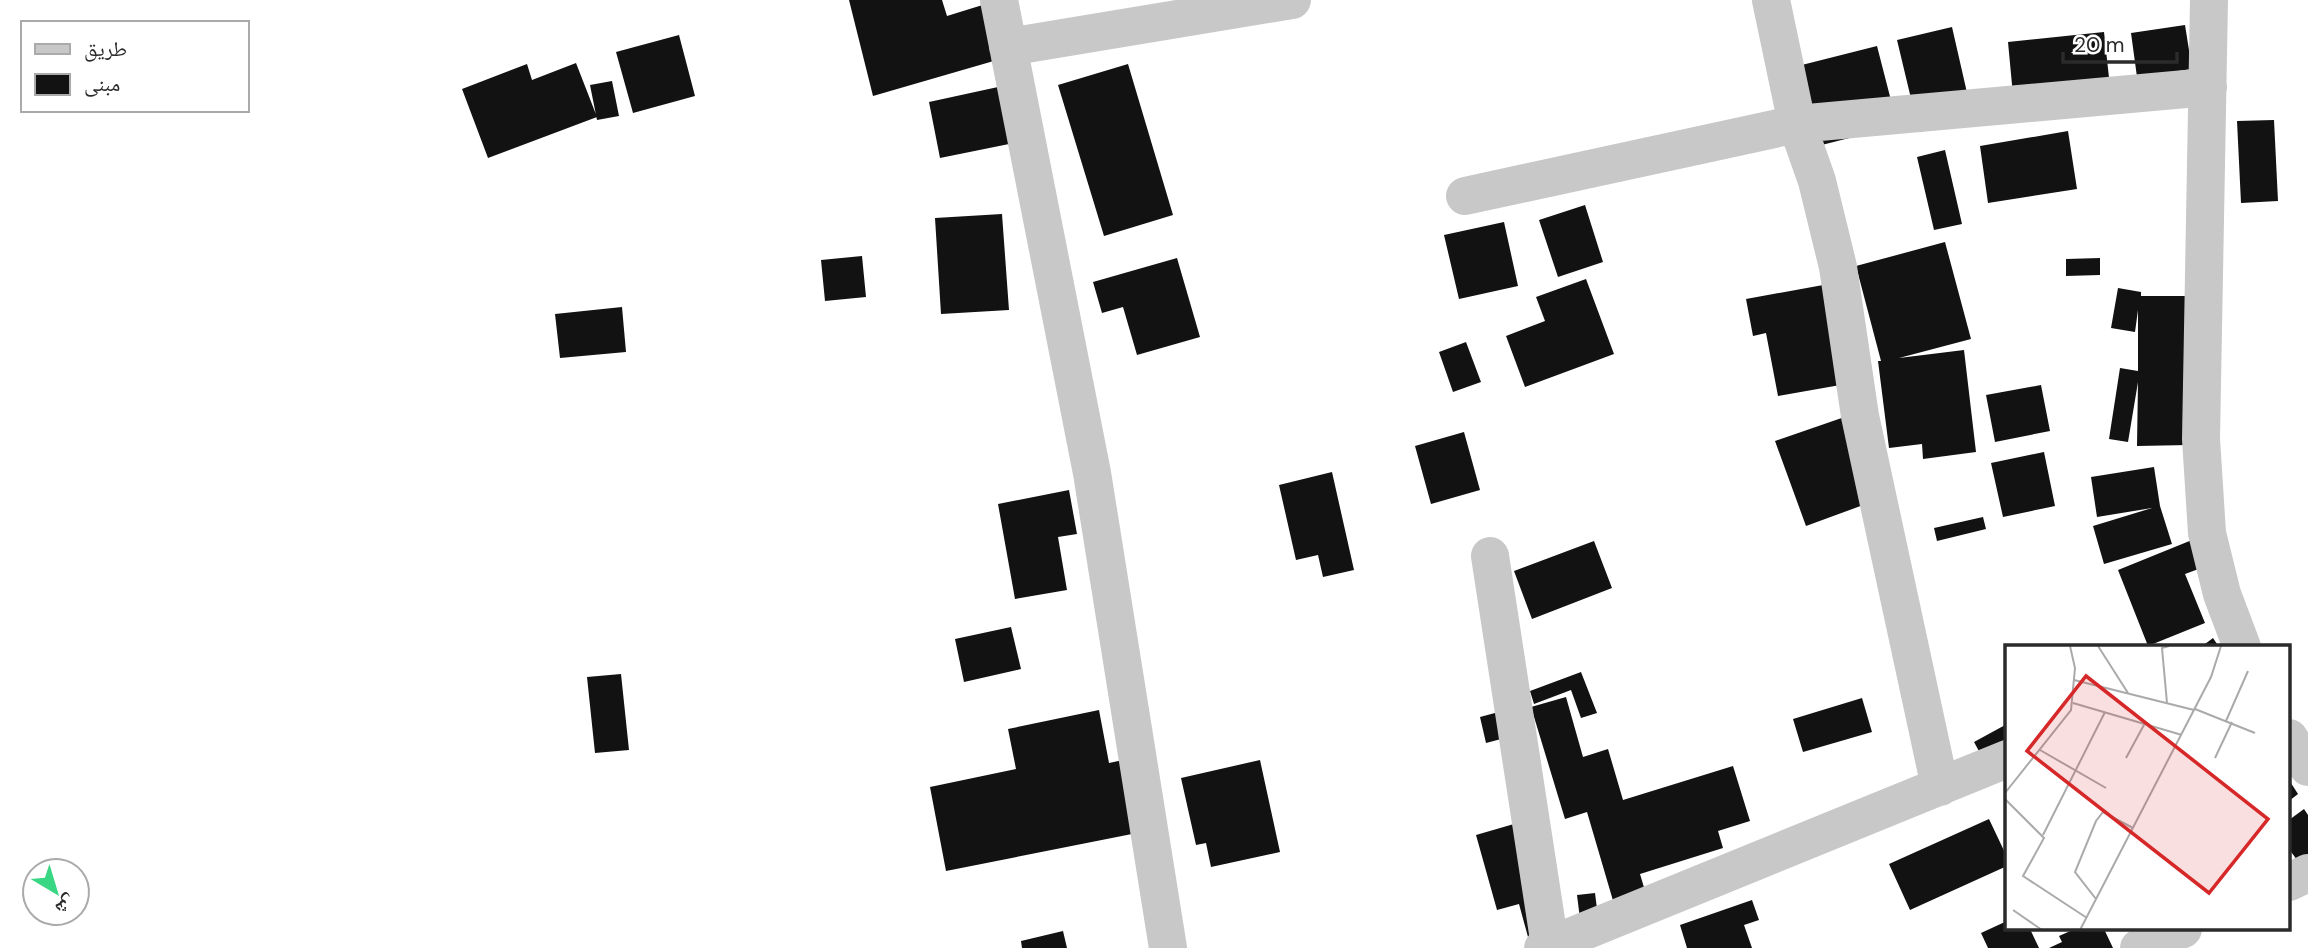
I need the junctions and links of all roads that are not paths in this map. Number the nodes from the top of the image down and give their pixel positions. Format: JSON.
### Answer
{"nodes":[{"id":1,"x":999,"y":0,"type":"edge"},
{"id":2,"x":1292,"y":0,"type":"edge"},
{"id":3,"x":1771,"y":0,"type":"edge"},
{"id":4,"x":2209,"y":0,"type":"edge"},
{"id":5,"x":1008,"y":47,"type":"junction"},
{"id":6,"x":2208,"y":87,"type":"junction"},
{"id":7,"x":1797,"y":124,"type":"junction"},
{"id":8,"x":1465,"y":196,"type":"dead end"},
{"id":9,"x":1490,"y":556,"type":"dead end"},
{"id":10,"x":2241,"y":645,"type":"edge"},
{"id":11,"x":2290,"y":740,"type":"edge"},
{"id":12,"x":2005,"y":760,"type":"edge"},
{"id":13,"x":2308,"y":767,"type":"edge"},
{"id":14,"x":1940,"y":787,"type":"junction"},
{"id":15,"x":2308,"y":873,"type":"edge"},
{"id":16,"x":2290,"y":881,"type":"edge"},
{"id":17,"x":2181,"y":930,"type":"edge"},
{"id":18,"x":1546,"y":947,"type":"edge"},
{"id":19,"x":1168,"y":948,"type":"edge"},
{"id":20,"x":2139,"y":948,"type":"edge"}],
"edges":[{"from":1,"to":5,"type":"street"},
{"from":2,"to":5,"type":"street"},
{"from":3,"to":7,"type":"street"},
{"from":4,"to":6,"type":"street"},
{"from":5,"to":19,"type":"street"},
{"from":6,"to":7,"type":"street"},
{"from":6,"to":10,"type":"street"},
{"from":7,"to":8,"type":"street"},
{"from":7,"to":14,"type":"street"},
{"from":9,"to":18,"type":"street"},
{"from":11,"to":13,"type":"street"},
{"from":12,"to":14,"type":"street"},
{"from":14,"to":18,"type":"street"},
{"from":15,"to":16,"type":"street"},
{"from":17,"to":20,"type":"street"}]}
